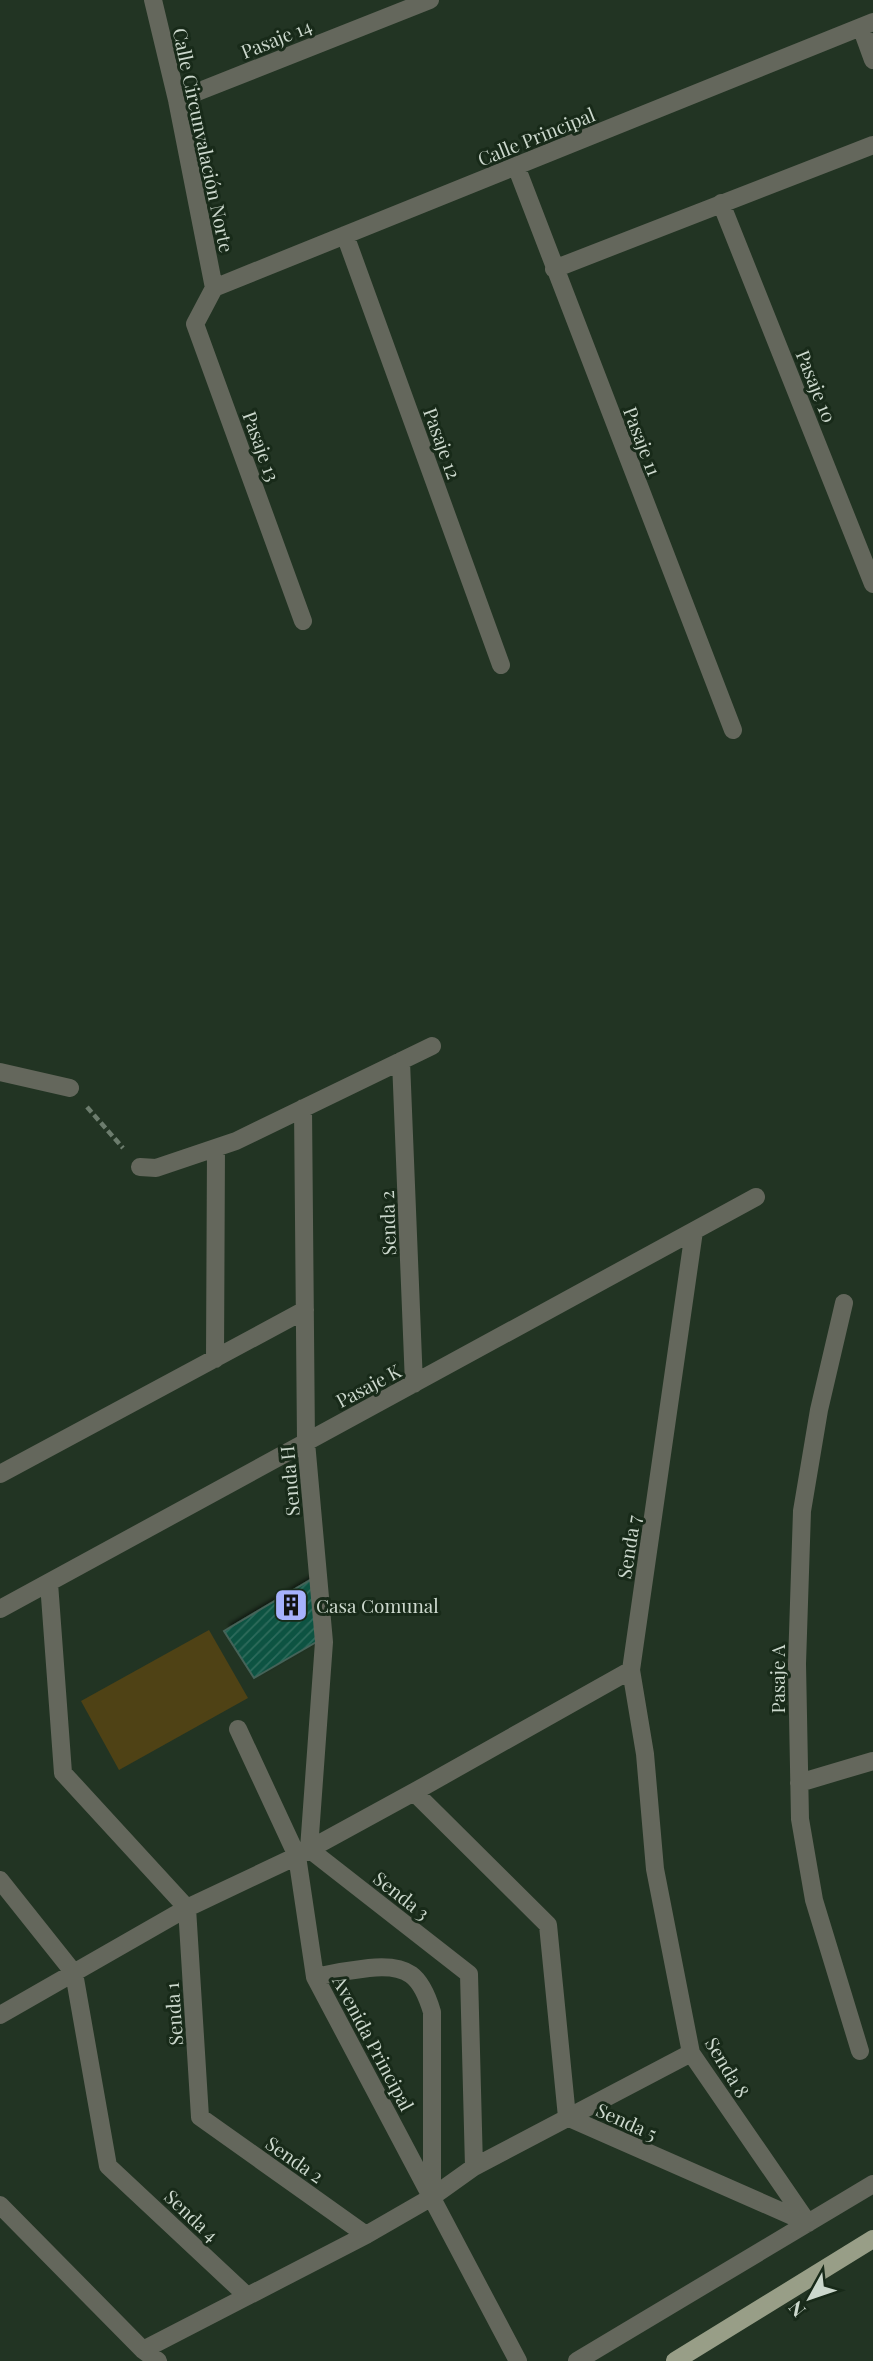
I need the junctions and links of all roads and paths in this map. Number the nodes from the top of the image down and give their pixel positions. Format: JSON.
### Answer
{"nodes":[{"id":1,"x":153,"y":0,"type":"edge"},
{"id":2,"x":430,"y":0,"type":"edge"},
{"id":3,"x":867,"y":24,"type":"edge"},
{"id":4,"x":873,"y":60,"type":"edge"},
{"id":5,"x":177,"y":100,"type":"junction"},
{"id":6,"x":873,"y":145,"type":"edge"},
{"id":7,"x":516,"y":166,"type":"junction"},
{"id":8,"x":722,"y":203,"type":"junction"},
{"id":9,"x":345,"y":235,"type":"junction"},
{"id":10,"x":554,"y":269,"type":"junction"},
{"id":11,"x":214,"y":288,"type":"junction"},
{"id":12,"x":873,"y":584,"type":"edge"},
{"id":13,"x":303,"y":621,"type":"dead end"},
{"id":14,"x":501,"y":665,"type":"dead end"},
{"id":15,"x":733,"y":730,"type":"dead end"},
{"id":16,"x":432,"y":1046,"type":"dead end"},
{"id":17,"x":401,"y":1061,"type":"junction"},
{"id":18,"x":0,"y":1072,"type":"edge"},
{"id":19,"x":70,"y":1088,"type":"joint"},
{"id":20,"x":303,"y":1108,"type":"junction"},
{"id":21,"x":216,"y":1148,"type":"junction"},
{"id":22,"x":140,"y":1167,"type":"joint"},
{"id":23,"x":756,"y":1197,"type":"dead end"},
{"id":24,"x":694,"y":1231,"type":"junction"},
{"id":25,"x":844,"y":1303,"type":"dead end"},
{"id":26,"x":305,"y":1310,"type":"junction"},
{"id":27,"x":215,"y":1359,"type":"junction"},
{"id":28,"x":414,"y":1384,"type":"junction"},
{"id":29,"x":306,"y":1442,"type":"junction"},
{"id":30,"x":0,"y":1474,"type":"edge"},
{"id":31,"x":49,"y":1583,"type":"junction"},
{"id":32,"x":0,"y":1609,"type":"edge"},
{"id":33,"x":631,"y":1670,"type":"junction"},
{"id":34,"x":238,"y":1729,"type":"dead end"},
{"id":35,"x":873,"y":1761,"type":"edge"},
{"id":36,"x":799,"y":1783,"type":"junction"},
{"id":37,"x":414,"y":1792,"type":"junction"},
{"id":38,"x":303,"y":1853,"type":"junction"},
{"id":39,"x":655,"y":1869,"type":"joint"},
{"id":40,"x":0,"y":1880,"type":"edge"},
{"id":41,"x":187,"y":1908,"type":"junction"},
{"id":42,"x":74,"y":1973,"type":"junction"},
{"id":43,"x":315,"y":1977,"type":"junction"},
{"id":44,"x":0,"y":2015,"type":"edge"},
{"id":45,"x":860,"y":2052,"type":"dead end"},
{"id":46,"x":691,"y":2053,"type":"junction"},
{"id":47,"x":200,"y":2117,"type":"joint"},
{"id":48,"x":567,"y":2117,"type":"junction"},
{"id":49,"x":474,"y":2167,"type":"junction"},
{"id":50,"x":873,"y":2184,"type":"edge"},
{"id":51,"x":432,"y":2197,"type":"junction"},
{"id":52,"x":0,"y":2205,"type":"edge"},
{"id":53,"x":808,"y":2223,"type":"junction"},
{"id":54,"x":366,"y":2235,"type":"junction"},
{"id":55,"x":873,"y":2239,"type":"edge"},
{"id":56,"x":246,"y":2295,"type":"junction"},
{"id":57,"x":143,"y":2350,"type":"junction"},
{"id":58,"x":158,"y":2361,"type":"edge"},
{"id":59,"x":518,"y":2361,"type":"edge"},
{"id":60,"x":577,"y":2361,"type":"edge"},
{"id":61,"x":675,"y":2361,"type":"edge"}],
"edges":[{"from":1,"to":5,"type":"street","name":"Calle Circunvalación Norte"},
{"from":2,"to":5,"type":"street","name":"Pasaje 14"},
{"from":3,"to":4,"type":"street"},
{"from":3,"to":7,"type":"street","name":"Calle Principal"},
{"from":5,"to":11,"type":"street","name":"Calle Circunvalación Norte"},
{"from":6,"to":8,"type":"street"},
{"from":7,"to":9,"type":"street","name":"Calle Principal"},
{"from":7,"to":10,"type":"street","name":"Pasaje 11"},
{"from":8,"to":10,"type":"street"},
{"from":8,"to":12,"type":"street","name":"Pasaje 10"},
{"from":9,"to":11,"type":"street","name":"Calle Principal"},
{"from":9,"to":14,"type":"street","name":"Pasaje 12"},
{"from":10,"to":15,"type":"street","name":"Pasaje 11"},
{"from":11,"to":13,"type":"street","name":"Pasaje 13"},
{"from":16,"to":17,"type":"street"},
{"from":17,"to":20,"type":"street"},
{"from":17,"to":28,"type":"street","name":"Senda 2"},
{"from":18,"to":19,"type":"street"},
{"from":19,"to":22,"type":"path"},
{"from":20,"to":21,"type":"street"},
{"from":20,"to":26,"type":"street","name":"Senda H"},
{"from":21,"to":22,"type":"street"},
{"from":21,"to":27,"type":"street"},
{"from":23,"to":24,"type":"street","name":"Pasaje K"},
{"from":24,"to":28,"type":"street","name":"Pasaje K"},
{"from":24,"to":33,"type":"street","name":"Senda 7"},
{"from":25,"to":36,"type":"street","name":"Pasaje A"},
{"from":26,"to":27,"type":"street"},
{"from":26,"to":29,"type":"street","name":"Senda H"},
{"from":27,"to":30,"type":"street"},
{"from":28,"to":29,"type":"street","name":"Pasaje K"},
{"from":29,"to":31,"type":"street","name":"Pasaje K"},
{"from":29,"to":38,"type":"street","name":"Senda H"},
{"from":31,"to":32,"type":"street","name":"Pasaje K"},
{"from":31,"to":41,"type":"street"},
{"from":33,"to":37,"type":"street"},
{"from":33,"to":39,"type":"street","name":"Senda 7"},
{"from":34,"to":38,"type":"street","name":"Avenida Principal"},
{"from":35,"to":36,"type":"street"},
{"from":36,"to":45,"type":"street","name":"Pasaje A"},
{"from":37,"to":38,"type":"street"},
{"from":37,"to":48,"type":"street","name":"Senda 5"},
{"from":38,"to":41,"type":"street"},
{"from":38,"to":43,"type":"street","name":"Avenida Principal"},
{"from":38,"to":49,"type":"street","name":"Senda 3"},
{"from":39,"to":46,"type":"street","name":"Senda 8"},
{"from":40,"to":42,"type":"street"},
{"from":41,"to":42,"type":"street"},
{"from":41,"to":47,"type":"street","name":"Senda 1"},
{"from":42,"to":44,"type":"street"},
{"from":42,"to":56,"type":"street","name":"Senda 4"},
{"from":43,"to":51,"type":"street","name":"Avenida Principal"},
{"from":43,"to":51,"type":"street"},
{"from":46,"to":48,"type":"street"},
{"from":46,"to":53,"type":"street","name":"Senda 8"},
{"from":47,"to":54,"type":"street","name":"Senda 2"},
{"from":48,"to":49,"type":"street"},
{"from":48,"to":53,"type":"street","name":"Senda 5"},
{"from":49,"to":51,"type":"street"},
{"from":50,"to":53,"type":"street"},
{"from":51,"to":54,"type":"street"},
{"from":51,"to":59,"type":"street","name":"Avenida Principal"},
{"from":52,"to":57,"type":"street"},
{"from":53,"to":60,"type":"street"},
{"from":54,"to":56,"type":"street"},
{"from":55,"to":61,"type":"main road"},
{"from":56,"to":57,"type":"street"},
{"from":57,"to":58,"type":"street"}]}
